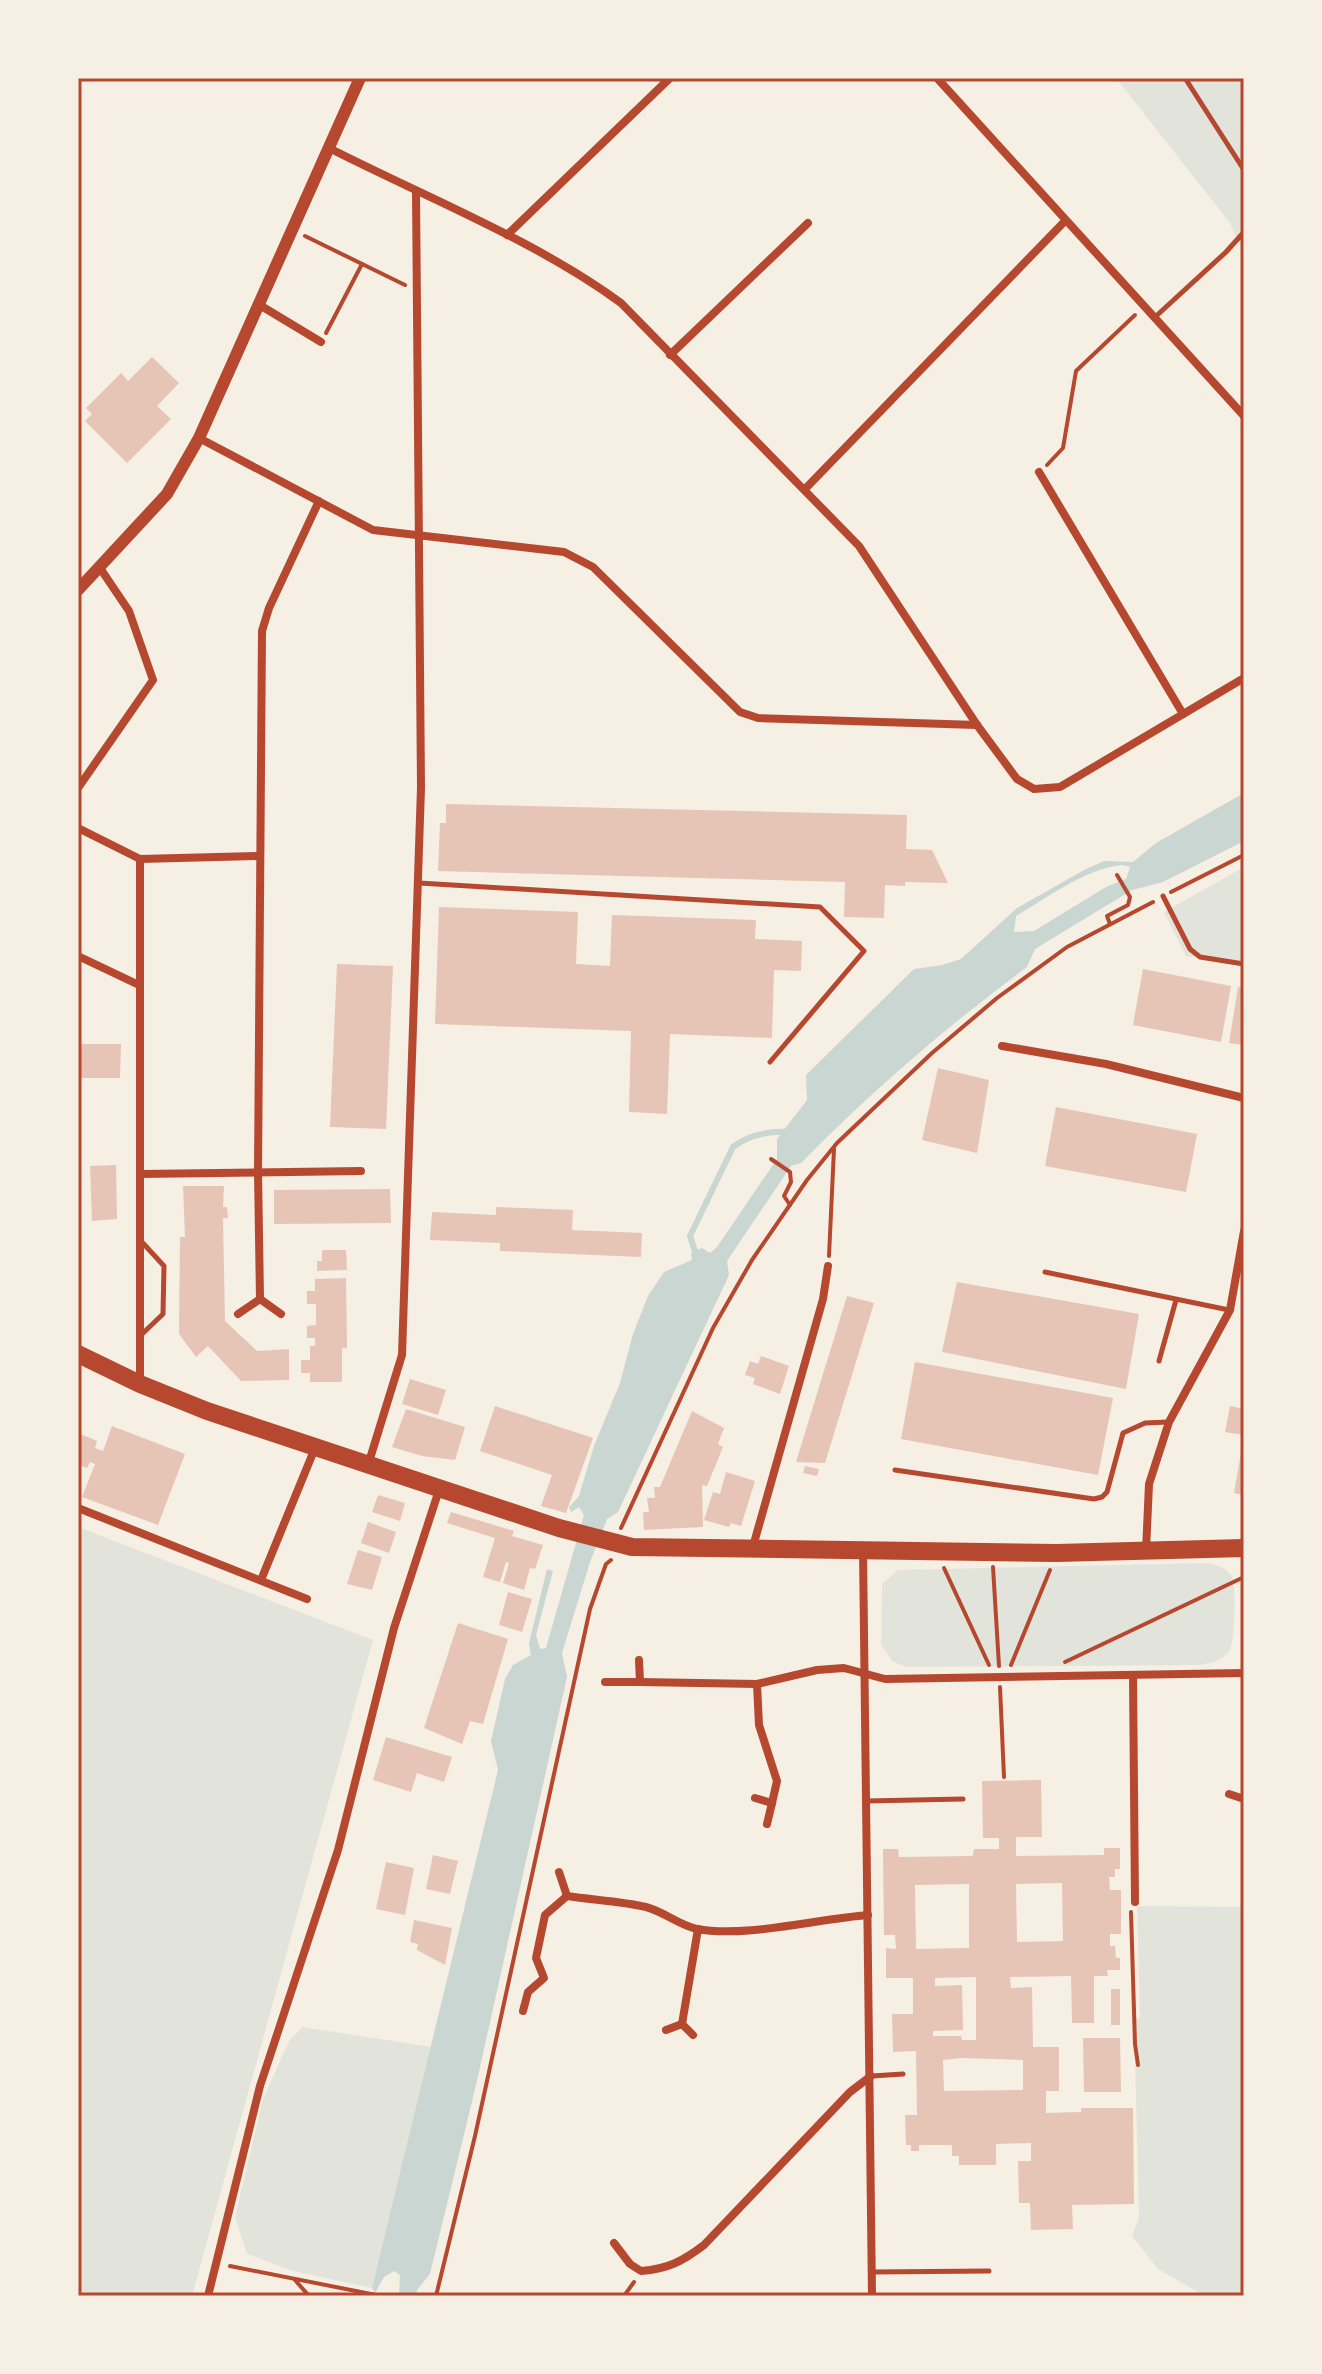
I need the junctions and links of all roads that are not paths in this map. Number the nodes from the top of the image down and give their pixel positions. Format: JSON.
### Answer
{"nodes":[{"id":1,"x":360,"y":78,"type":"edge"},
{"id":2,"x":670,"y":78,"type":"edge"},
{"id":3,"x":937,"y":78,"type":"edge"},
{"id":4,"x":1185,"y":78,"type":"edge"},
{"id":5,"x":329,"y":148,"type":"junction"},
{"id":6,"x":1244,"y":170,"type":"edge"},
{"id":7,"x":416,"y":192,"type":"junction"},
{"id":8,"x":1065,"y":221,"type":"junction"},
{"id":9,"x":808,"y":223,"type":"dead end"},
{"id":10,"x":1244,"y":232,"type":"edge"},
{"id":11,"x":507,"y":235,"type":"junction"},
{"id":12,"x":258,"y":304,"type":"junction"},
{"id":13,"x":1154,"y":319,"type":"junction"},
{"id":14,"x":321,"y":342,"type":"road end"},
{"id":15,"x":670,"y":355,"type":"junction"},
{"id":16,"x":1244,"y":416,"type":"edge"},
{"id":17,"x":199,"y":438,"type":"junction"},
{"id":18,"x":1039,"y":472,"type":"road end"},
{"id":19,"x":805,"y":489,"type":"junction"},
{"id":20,"x":319,"y":501,"type":"junction"},
{"id":21,"x":420,"y":536,"type":"junction"},
{"id":22,"x":100,"y":568,"type":"junction"},
{"id":23,"x":78,"y":590,"type":"edge"},
{"id":24,"x":1244,"y":678,"type":"edge"},
{"id":25,"x":1183,"y":714,"type":"junction"},
{"id":26,"x":977,"y":725,"type":"junction"},
{"id":27,"x":78,"y":788,"type":"edge"},
{"id":28,"x":78,"y":828,"type":"edge"},
{"id":29,"x":259,"y":856,"type":"junction"},
{"id":30,"x":140,"y":859,"type":"junction"},
{"id":31,"x":418,"y":883,"type":"junction"},
{"id":32,"x":1163,"y":896,"type":"road end"},
{"id":33,"x":78,"y":956,"type":"edge"},
{"id":34,"x":1244,"y":964,"type":"edge"},
{"id":35,"x":139,"y":985,"type":"junction"},
{"id":36,"x":1002,"y":1046,"type":"dead end"},
{"id":37,"x":770,"y":1062,"type":"dead end"},
{"id":38,"x":1244,"y":1098,"type":"edge"},
{"id":39,"x":361,"y":1171,"type":"dead end"},
{"id":40,"x":258,"y":1172,"type":"junction"},
{"id":41,"x":141,"y":1174,"type":"junction"},
{"id":42,"x":1244,"y":1231,"type":"edge"},
{"id":43,"x":140,"y":1240,"type":"junction"},
{"id":44,"x":828,"y":1266,"type":"road end"},
{"id":45,"x":1045,"y":1272,"type":"dead end"},
{"id":46,"x":260,"y":1299,"type":"junction"},
{"id":47,"x":1176,"y":1300,"type":"junction"},
{"id":48,"x":1230,"y":1310,"type":"junction"},
{"id":49,"x":238,"y":1314,"type":"dead end"},
{"id":50,"x":281,"y":1314,"type":"dead end"},
{"id":51,"x":140,"y":1336,"type":"junction"},
{"id":52,"x":78,"y":1354,"type":"edge"},
{"id":53,"x":1159,"y":1361,"type":"dead end"},
{"id":54,"x":140,"y":1384,"type":"junction"},
{"id":55,"x":1169,"y":1422,"type":"junction"},
{"id":56,"x":315,"y":1448,"type":"junction"},
{"id":57,"x":368,"y":1465,"type":"junction"},
{"id":58,"x":895,"y":1470,"type":"dead end"},
{"id":59,"x":440,"y":1489,"type":"junction"},
{"id":60,"x":78,"y":1508,"type":"edge"},
{"id":61,"x":863,"y":1550,"type":"junction"},
{"id":62,"x":1244,"y":1550,"type":"edge"},
{"id":63,"x":752,"y":1551,"type":"junction"},
{"id":64,"x":1146,"y":1552,"type":"junction"},
{"id":65,"x":261,"y":1580,"type":"junction"},
{"id":66,"x":307,"y":1599,"type":"dead end"},
{"id":67,"x":639,"y":1660,"type":"dead end"},
{"id":68,"x":1244,"y":1673,"type":"edge"},
{"id":69,"x":865,"y":1674,"type":"junction"},
{"id":70,"x":1133,"y":1675,"type":"junction"},
{"id":71,"x":605,"y":1682,"type":"dead end"},
{"id":72,"x":640,"y":1682,"type":"junction"},
{"id":73,"x":757,"y":1684,"type":"junction"},
{"id":74,"x":1229,"y":1794,"type":"dead end"},
{"id":75,"x":755,"y":1798,"type":"dead end"},
{"id":76,"x":963,"y":1799,"type":"dead end"},
{"id":77,"x":1244,"y":1799,"type":"edge"},
{"id":78,"x":866,"y":1801,"type":"junction"},
{"id":79,"x":772,"y":1803,"type":"junction"},
{"id":80,"x":767,"y":1824,"type":"dead end"},
{"id":81,"x":559,"y":1872,"type":"dead end"},
{"id":82,"x":567,"y":1896,"type":"junction"},
{"id":83,"x":1135,"y":1902,"type":"road end"},
{"id":84,"x":868,"y":1915,"type":"junction"},
{"id":85,"x":698,"y":1929,"type":"junction"},
{"id":86,"x":523,"y":2011,"type":"dead end"},
{"id":87,"x":682,"y":2024,"type":"junction"},
{"id":88,"x":666,"y":2030,"type":"dead end"},
{"id":89,"x":693,"y":2035,"type":"dead end"},
{"id":90,"x":903,"y":2074,"type":"dead end"},
{"id":91,"x":871,"y":2076,"type":"junction"},
{"id":92,"x":614,"y":2243,"type":"dead end"},
{"id":93,"x":989,"y":2271,"type":"dead end"},
{"id":94,"x":872,"y":2272,"type":"junction"},
{"id":95,"x":208,"y":2296,"type":"edge"},
{"id":96,"x":872,"y":2296,"type":"edge"}],
"edges":[{"from":1,"to":5,"type":"street"},
{"from":2,"to":11,"type":"street"},
{"from":3,"to":8,"type":"street"},
{"from":4,"to":6,"type":"lane"},
{"from":5,"to":7,"type":"street"},
{"from":5,"to":12,"type":"street"},
{"from":7,"to":11,"type":"street"},
{"from":7,"to":21,"type":"street"},
{"from":8,"to":13,"type":"street"},
{"from":8,"to":19,"type":"street"},
{"from":9,"to":15,"type":"street"},
{"from":10,"to":13,"type":"lane"},
{"from":11,"to":15,"type":"street"},
{"from":12,"to":14,"type":"street"},
{"from":12,"to":17,"type":"street"},
{"from":13,"to":16,"type":"street"},
{"from":15,"to":19,"type":"street"},
{"from":17,"to":20,"type":"street"},
{"from":17,"to":22,"type":"street"},
{"from":18,"to":25,"type":"street"},
{"from":19,"to":26,"type":"street"},
{"from":20,"to":21,"type":"street"},
{"from":20,"to":29,"type":"street"},
{"from":21,"to":26,"type":"street"},
{"from":21,"to":31,"type":"street"},
{"from":22,"to":23,"type":"street"},
{"from":22,"to":27,"type":"street"},
{"from":24,"to":25,"type":"street"},
{"from":25,"to":26,"type":"street"},
{"from":28,"to":30,"type":"street"},
{"from":29,"to":30,"type":"street"},
{"from":29,"to":40,"type":"street"},
{"from":30,"to":35,"type":"street"},
{"from":31,"to":37,"type":"lane"},
{"from":31,"to":57,"type":"street"},
{"from":32,"to":34,"type":"lane"},
{"from":33,"to":35,"type":"street"},
{"from":35,"to":41,"type":"street"},
{"from":36,"to":38,"type":"street"},
{"from":39,"to":40,"type":"street"},
{"from":40,"to":41,"type":"street"},
{"from":40,"to":46,"type":"street"},
{"from":41,"to":43,"type":"street"},
{"from":42,"to":48,"type":"street"},
{"from":43,"to":51,"type":"street"},
{"from":43,"to":51,"type":"lane"},
{"from":44,"to":63,"type":"street"},
{"from":45,"to":47,"type":"lane"},
{"from":46,"to":49,"type":"street"},
{"from":46,"to":50,"type":"street"},
{"from":47,"to":48,"type":"lane"},
{"from":47,"to":53,"type":"lane"},
{"from":48,"to":55,"type":"street"},
{"from":51,"to":54,"type":"street"},
{"from":52,"to":54,"type":"highway"},
{"from":54,"to":56,"type":"highway"},
{"from":55,"to":58,"type":"lane"},
{"from":55,"to":64,"type":"street"},
{"from":56,"to":57,"type":"highway"},
{"from":56,"to":65,"type":"street"},
{"from":57,"to":59,"type":"highway"},
{"from":59,"to":63,"type":"highway"},
{"from":59,"to":95,"type":"street"},
{"from":60,"to":65,"type":"street"},
{"from":61,"to":63,"type":"highway"},
{"from":61,"to":64,"type":"highway"},
{"from":61,"to":69,"type":"street"},
{"from":62,"to":64,"type":"highway"},
{"from":65,"to":66,"type":"street"},
{"from":67,"to":72,"type":"street"},
{"from":68,"to":70,"type":"street"},
{"from":69,"to":70,"type":"street"},
{"from":69,"to":73,"type":"street"},
{"from":69,"to":78,"type":"street"},
{"from":70,"to":83,"type":"street"},
{"from":71,"to":72,"type":"street"},
{"from":72,"to":73,"type":"street"},
{"from":73,"to":79,"type":"street"},
{"from":74,"to":77,"type":"street"},
{"from":75,"to":79,"type":"street"},
{"from":76,"to":78,"type":"lane"},
{"from":78,"to":84,"type":"street"},
{"from":79,"to":80,"type":"street"},
{"from":81,"to":82,"type":"street"},
{"from":82,"to":85,"type":"street"},
{"from":82,"to":86,"type":"street"},
{"from":84,"to":85,"type":"street"},
{"from":84,"to":91,"type":"street"},
{"from":85,"to":87,"type":"street"},
{"from":87,"to":88,"type":"street"},
{"from":87,"to":89,"type":"street"},
{"from":90,"to":91,"type":"lane"},
{"from":91,"to":92,"type":"street"},
{"from":91,"to":94,"type":"street"},
{"from":93,"to":94,"type":"lane"},
{"from":94,"to":96,"type":"street"}]}
